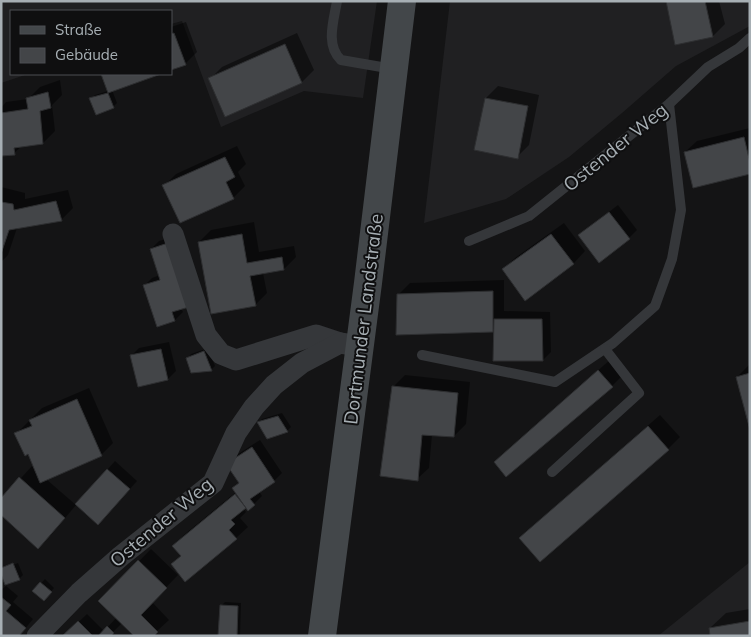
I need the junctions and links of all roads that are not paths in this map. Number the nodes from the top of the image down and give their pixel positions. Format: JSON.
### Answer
{"nodes":[{"id":1,"x":337,"y":1,"type":"edge"},
{"id":2,"x":402,"y":1,"type":"edge"},
{"id":3,"x":750,"y":38,"type":"edge"},
{"id":4,"x":394,"y":70,"type":"junction"},
{"id":5,"x":669,"y":104,"type":"junction"},
{"id":6,"x":173,"y":234,"type":"dead end"},
{"id":7,"x":469,"y":241,"type":"dead end"},
{"id":8,"x":350,"y":345,"type":"junction"},
{"id":9,"x":605,"y":348,"type":"junction"},
{"id":10,"x":422,"y":355,"type":"dead end"},
{"id":11,"x":552,"y":472,"type":"dead end"},
{"id":12,"x":37,"y":636,"type":"edge"},
{"id":13,"x":322,"y":636,"type":"edge"}],
"edges":[{"from":1,"to":4,"type":"lane"},
{"from":2,"to":4,"type":"main road","name":"Dortmunder Landstraße"},
{"from":3,"to":5,"type":"lane","name":"Ostender Weg"},
{"from":4,"to":8,"type":"main road","name":"Dortmunder Landstraße"},
{"from":5,"to":7,"type":"lane","name":"Ostender Weg"},
{"from":5,"to":9,"type":"lane"},
{"from":6,"to":8,"type":"street"},
{"from":8,"to":12,"type":"street","name":"Ostender Weg"},
{"from":8,"to":13,"type":"main road","name":"Dortmunder Landstraße"},
{"from":9,"to":10,"type":"lane"},
{"from":9,"to":11,"type":"lane"}]}
